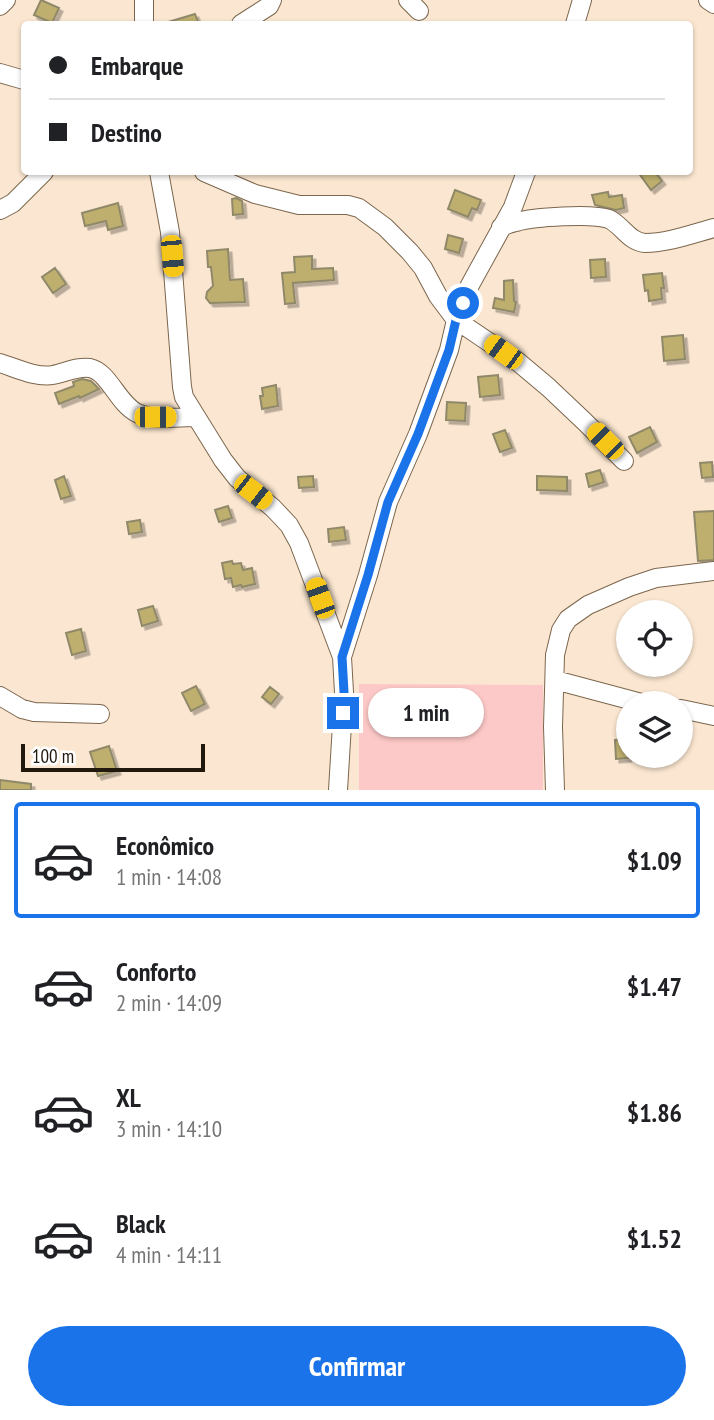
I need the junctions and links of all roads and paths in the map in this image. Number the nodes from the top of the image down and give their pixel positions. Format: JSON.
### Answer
{"nodes":[{"id":1,"x":6,"y":0,"type":"edge"},
{"id":2,"x":145,"y":0,"type":"edge"},
{"id":3,"x":272,"y":0,"type":"edge"},
{"id":4,"x":582,"y":0,"type":"edge"},
{"id":5,"x":708,"y":0,"type":"edge"},
{"id":6,"x":714,"y":4,"type":"edge"},
{"id":7,"x":0,"y":6,"type":"edge"},
{"id":8,"x":144,"y":21,"type":"edge"},
{"id":9,"x":246,"y":21,"type":"edge"},
{"id":10,"x":576,"y":21,"type":"edge"},
{"id":11,"x":0,"y":73,"type":"edge"},
{"id":12,"x":21,"y":79,"type":"edge"},
{"id":13,"x":41,"y":175,"type":"edge"},
{"id":14,"x":160,"y":175,"type":"edge"},
{"id":15,"x":211,"y":175,"type":"edge"},
{"id":16,"x":525,"y":175,"type":"edge"},
{"id":17,"x":0,"y":210,"type":"edge"},
{"id":18,"x":501,"y":227,"type":"junction"},
{"id":19,"x":714,"y":228,"type":"edge"},
{"id":20,"x":456,"y":320,"type":"junction"},
{"id":21,"x":0,"y":363,"type":"edge"},
{"id":22,"x":196,"y":417,"type":"junction"},
{"id":23,"x":624,"y":461,"type":"dead end"},
{"id":24,"x":714,"y":571,"type":"edge"},
{"id":25,"x":342,"y":657,"type":"junction"},
{"id":26,"x":555,"y":680,"type":"junction"},
{"id":27,"x":0,"y":696,"type":"edge"},
{"id":28,"x":616,"y":696,"type":"edge"},
{"id":29,"x":693,"y":712,"type":"edge"},
{"id":30,"x":100,"y":713,"type":"dead end"},
{"id":31,"x":714,"y":716,"type":"edge"},
{"id":32,"x":338,"y":790,"type":"edge"},
{"id":33,"x":555,"y":790,"type":"edge"}],
"edges":[{"from":1,"to":7,"type":"street"},
{"from":2,"to":8,"type":"street"},
{"from":3,"to":9,"type":"street"},
{"from":4,"to":10,"type":"street"},
{"from":5,"to":6,"type":"street"},
{"from":11,"to":12,"type":"street"},
{"from":13,"to":17,"type":"street"},
{"from":14,"to":22,"type":"street"},
{"from":15,"to":20,"type":"street"},
{"from":16,"to":18,"type":"street"},
{"from":18,"to":19,"type":"street"},
{"from":18,"to":20,"type":"street"},
{"from":20,"to":23,"type":"street"},
{"from":20,"to":25,"type":"street"},
{"from":21,"to":22,"type":"street"},
{"from":22,"to":25,"type":"street"},
{"from":24,"to":26,"type":"street"},
{"from":25,"to":32,"type":"street"},
{"from":26,"to":28,"type":"street"},
{"from":26,"to":33,"type":"street"},
{"from":27,"to":30,"type":"street"},
{"from":29,"to":31,"type":"street"}]}
